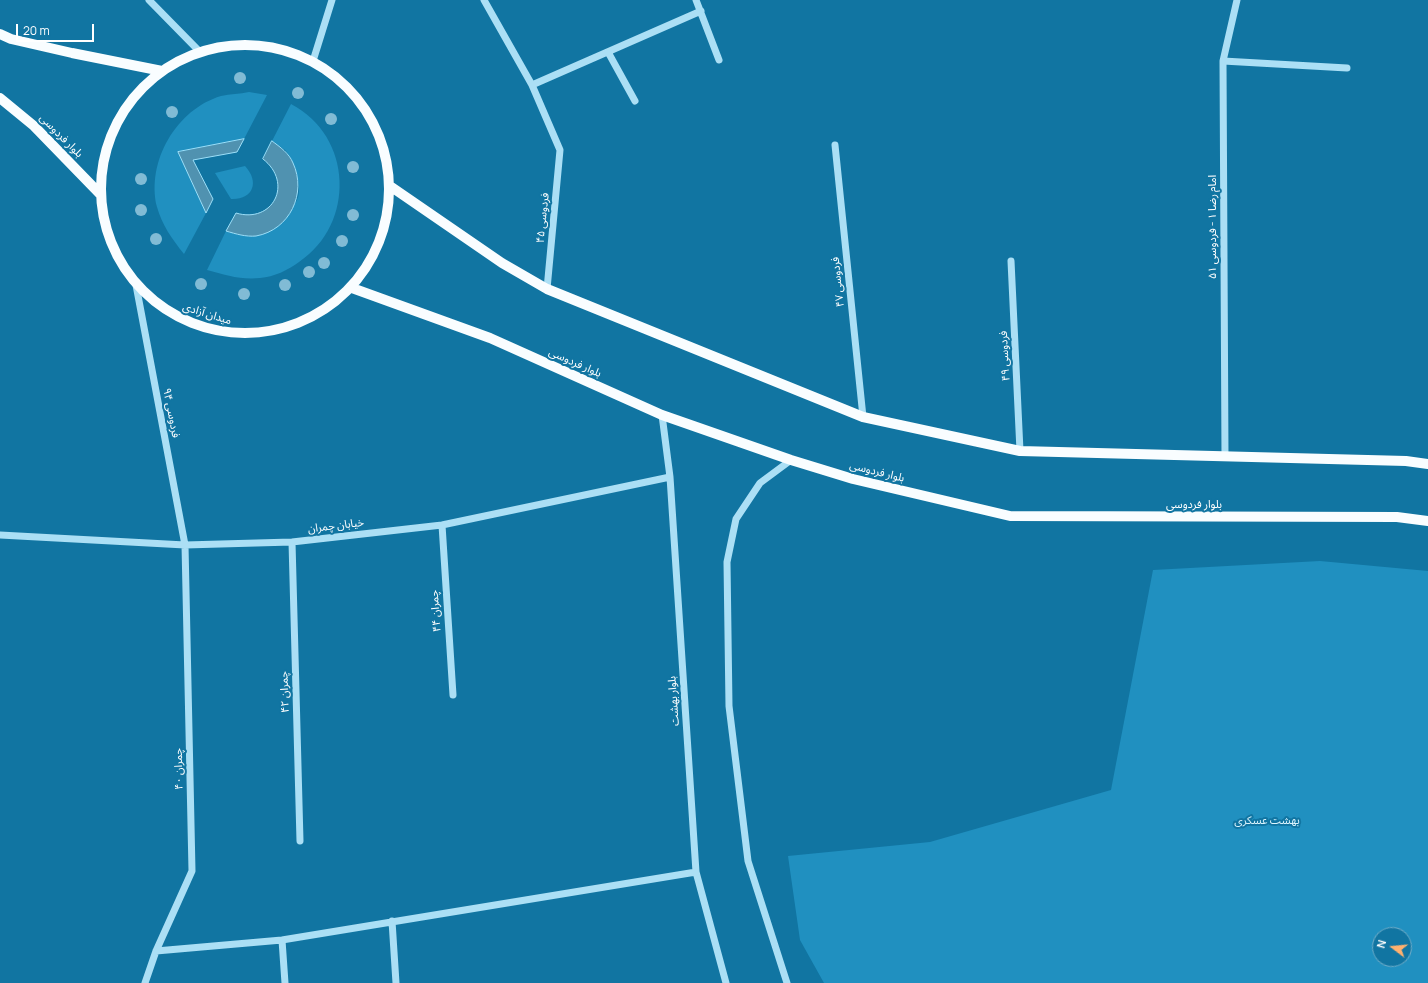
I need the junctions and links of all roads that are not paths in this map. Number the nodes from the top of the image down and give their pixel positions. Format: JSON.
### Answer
{"nodes":[{"id":1,"x":149,"y":0,"type":"edge"},
{"id":2,"x":332,"y":0,"type":"edge"},
{"id":3,"x":484,"y":0,"type":"edge"},
{"id":4,"x":696,"y":0,"type":"edge"},
{"id":5,"x":1237,"y":0,"type":"edge"},
{"id":6,"x":701,"y":11,"type":"junction"},
{"id":7,"x":0,"y":34,"type":"edge"},
{"id":8,"x":200,"y":52,"type":"junction"},
{"id":9,"x":608,"y":52,"type":"junction"},
{"id":10,"x":719,"y":60,"type":"dead end"},
{"id":11,"x":313,"y":61,"type":"junction"},
{"id":12,"x":1223,"y":61,"type":"junction"},
{"id":13,"x":1347,"y":68,"type":"dead end"},
{"id":14,"x":162,"y":71,"type":"junction"},
{"id":15,"x":532,"y":85,"type":"junction"},
{"id":16,"x":0,"y":98,"type":"edge"},
{"id":17,"x":635,"y":101,"type":"dead end"},
{"id":18,"x":835,"y":145,"type":"dead end"},
{"id":19,"x":390,"y":186,"type":"junction"},
{"id":20,"x":101,"y":195,"type":"junction"},
{"id":21,"x":1012,"y":261,"type":"dead end"},
{"id":22,"x":136,"y":285,"type":"junction"},
{"id":23,"x":352,"y":288,"type":"junction"},
{"id":24,"x":547,"y":289,"type":"junction"},
{"id":25,"x":662,"y":414,"type":"junction"},
{"id":26,"x":863,"y":417,"type":"junction"},
{"id":27,"x":1020,"y":451,"type":"junction"},
{"id":28,"x":1225,"y":456,"type":"junction"},
{"id":29,"x":791,"y":460,"type":"junction"},
{"id":30,"x":1428,"y":464,"type":"edge"},
{"id":31,"x":670,"y":477,"type":"junction"},
{"id":32,"x":1428,"y":521,"type":"edge"},
{"id":33,"x":442,"y":525,"type":"junction"},
{"id":34,"x":0,"y":535,"type":"edge"},
{"id":35,"x":292,"y":542,"type":"junction"},
{"id":36,"x":185,"y":545,"type":"junction"},
{"id":37,"x":453,"y":695,"type":"dead end"},
{"id":38,"x":300,"y":841,"type":"dead end"},
{"id":39,"x":696,"y":872,"type":"junction"},
{"id":40,"x":392,"y":921,"type":"junction"},
{"id":41,"x":282,"y":940,"type":"junction"},
{"id":42,"x":156,"y":951,"type":"junction"},
{"id":43,"x":145,"y":983,"type":"edge"},
{"id":44,"x":284,"y":983,"type":"edge"},
{"id":45,"x":396,"y":983,"type":"edge"},
{"id":46,"x":726,"y":983,"type":"edge"},
{"id":47,"x":787,"y":983,"type":"edge"}],
"edges":[{"from":1,"to":8,"type":"street"},
{"from":2,"to":11,"type":"street"},
{"from":3,"to":15,"type":"street"},
{"from":4,"to":6,"type":"street"},
{"from":5,"to":12,"type":"street","name":"امام رضا ۱ - فردوسی ۵۱"},
{"from":6,"to":9,"type":"street"},
{"from":6,"to":10,"type":"street"},
{"from":7,"to":14,"type":"main road"},
{"from":8,"to":11,"type":"main road","name":"میدان آزادی"},
{"from":8,"to":14,"type":"main road","name":"میدان آزادی"},
{"from":9,"to":15,"type":"street"},
{"from":9,"to":17,"type":"street"},
{"from":11,"to":19,"type":"main road","name":"میدان آزادی"},
{"from":12,"to":13,"type":"street"},
{"from":12,"to":28,"type":"street","name":"امام رضا ۱ - فردوسی ۵۱"},
{"from":14,"to":20,"type":"main road","name":"میدان آزادی"},
{"from":15,"to":24,"type":"street","name":"فردوسی ۴۵"},
{"from":16,"to":20,"type":"main road","name":"بلوار فردوسی"},
{"from":18,"to":26,"type":"street","name":"فردوسی ۴۷"},
{"from":19,"to":23,"type":"main road","name":"میدان آزادی"},
{"from":19,"to":24,"type":"main road"},
{"from":20,"to":22,"type":"main road","name":"میدان آزادی"},
{"from":21,"to":27,"type":"street","name":"فردوسی ۴۹"},
{"from":22,"to":23,"type":"main road","name":"میدان آزادی"},
{"from":22,"to":36,"type":"street","name":"فردوسی ۹۴"},
{"from":23,"to":25,"type":"main road","name":"بلوار فردوسی"},
{"from":24,"to":26,"type":"main road"},
{"from":25,"to":29,"type":"main road","name":"بلوار فردوسی"},
{"from":25,"to":31,"type":"street","name":"بلوار بهشت"},
{"from":26,"to":27,"type":"main road"},
{"from":27,"to":28,"type":"main road"},
{"from":28,"to":30,"type":"main road"},
{"from":29,"to":32,"type":"main road","name":"بلوار فردوسی"},
{"from":29,"to":47,"type":"street"},
{"from":31,"to":33,"type":"street","name":"خیابان چمران"},
{"from":31,"to":39,"type":"street","name":"بلوار بهشت"},
{"from":33,"to":35,"type":"street","name":"خیابان چمران"},
{"from":33,"to":37,"type":"street","name":"چمران ۴۴"},
{"from":34,"to":36,"type":"street","name":"خیابان چمران"},
{"from":35,"to":36,"type":"street","name":"خیابان چمران"},
{"from":35,"to":38,"type":"street","name":"چمران ۴۲"},
{"from":36,"to":42,"type":"street","name":"چمران ۴۰"},
{"from":39,"to":40,"type":"street"},
{"from":39,"to":46,"type":"street","name":"بلوار بهشت"},
{"from":40,"to":41,"type":"street"},
{"from":40,"to":45,"type":"street"},
{"from":41,"to":42,"type":"street"},
{"from":41,"to":44,"type":"street"},
{"from":42,"to":43,"type":"street","name":"چمران ۴۰"}]}
